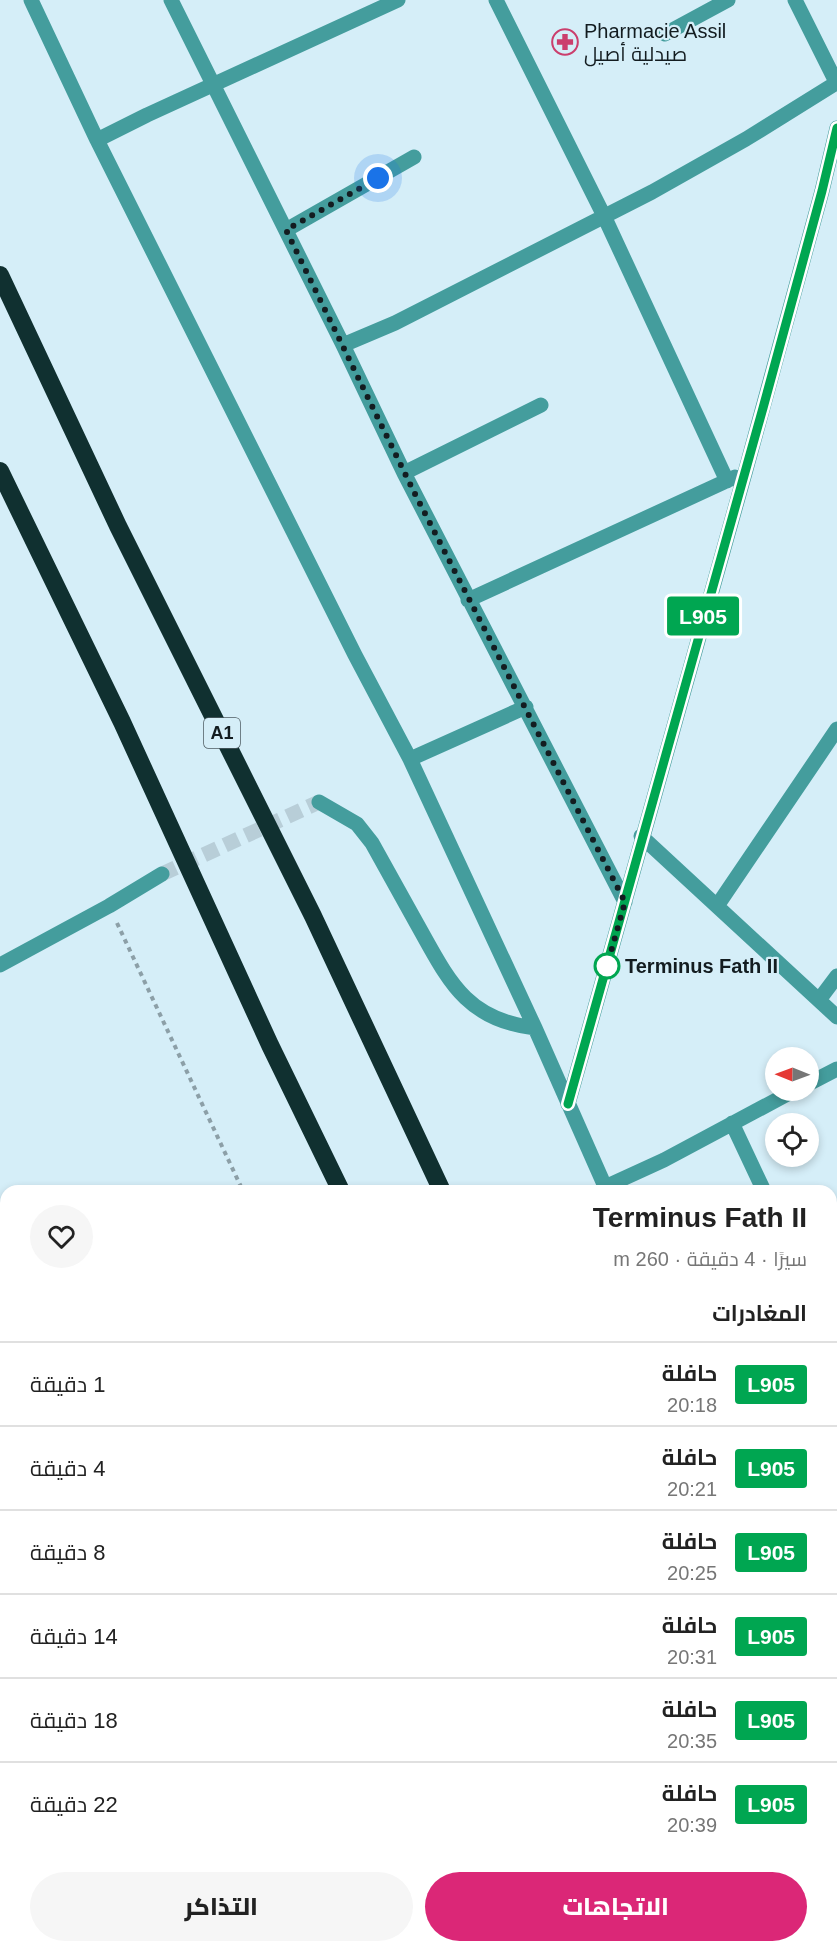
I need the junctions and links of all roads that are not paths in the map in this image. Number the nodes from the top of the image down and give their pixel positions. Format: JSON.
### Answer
{"nodes":[{"id":1,"x":31,"y":0,"type":"edge"},
{"id":2,"x":171,"y":0,"type":"edge"},
{"id":3,"x":398,"y":0,"type":"edge"},
{"id":4,"x":496,"y":0,"type":"edge"},
{"id":5,"x":728,"y":0,"type":"edge"},
{"id":6,"x":795,"y":0,"type":"edge"},
{"id":7,"x":664,"y":34,"type":"dead end"},
{"id":8,"x":837,"y":84,"type":"edge"},
{"id":9,"x":213,"y":86,"type":"junction"},
{"id":10,"x":837,"y":128,"type":"edge"},
{"id":11,"x":97,"y":140,"type":"junction"},
{"id":12,"x":414,"y":158,"type":"dead end"},
{"id":13,"x":604,"y":216,"type":"junction"},
{"id":14,"x":286,"y":230,"type":"junction"},
{"id":15,"x":0,"y":275,"type":"edge"},
{"id":16,"x":343,"y":345,"type":"junction"},
{"id":17,"x":541,"y":405,"type":"dead end"},
{"id":18,"x":0,"y":471,"type":"edge"},
{"id":19,"x":404,"y":473,"type":"junction"},
{"id":20,"x":745,"y":473,"type":"junction"},
{"id":21,"x":727,"y":481,"type":"junction"},
{"id":22,"x":468,"y":600,"type":"junction"},
{"id":23,"x":526,"y":707,"type":"junction"},
{"id":24,"x":837,"y":729,"type":"edge"},
{"id":25,"x":410,"y":759,"type":"junction"},
{"id":26,"x":319,"y":802,"type":"dead end"},
{"id":27,"x":641,"y":836,"type":"junction"},
{"id":28,"x":162,"y":874,"type":"tunnel mouth"},
{"id":29,"x":625,"y":902,"type":"junction"},
{"id":30,"x":717,"y":906,"type":"junction"},
{"id":31,"x":0,"y":965,"type":"edge"},
{"id":32,"x":837,"y":976,"type":"edge"},
{"id":33,"x":819,"y":1000,"type":"junction"},
{"id":34,"x":837,"y":1017,"type":"edge"},
{"id":35,"x":535,"y":1028,"type":"junction"},
{"id":36,"x":837,"y":1069,"type":"edge"},
{"id":37,"x":819,"y":1078,"type":"edge"},
{"id":38,"x":774,"y":1101,"type":"edge"},
{"id":39,"x":568,"y":1104,"type":"junction"},
{"id":40,"x":732,"y":1123,"type":"junction"},
{"id":41,"x":338,"y":1185,"type":"edge"},
{"id":42,"x":438,"y":1185,"type":"edge"},
{"id":43,"x":604,"y":1185,"type":"edge"},
{"id":44,"x":614,"y":1185,"type":"edge"},
{"id":45,"x":761,"y":1185,"type":"edge"}],
"edges":[{"from":1,"to":11,"type":"street"},
{"from":2,"to":9,"type":"street"},
{"from":3,"to":9,"type":"street"},
{"from":4,"to":13,"type":"street"},
{"from":5,"to":7,"type":"street"},
{"from":6,"to":8,"type":"street"},
{"from":8,"to":13,"type":"street"},
{"from":9,"to":11,"type":"street"},
{"from":9,"to":14,"type":"street"},
{"from":10,"to":20,"type":"street"},
{"from":11,"to":25,"type":"street"},
{"from":12,"to":14,"type":"street"},
{"from":13,"to":16,"type":"street"},
{"from":13,"to":21,"type":"street"},
{"from":14,"to":16,"type":"street"},
{"from":15,"to":42,"type":"highway","number":"A1"},
{"from":16,"to":19,"type":"street"},
{"from":17,"to":19,"type":"street"},
{"from":18,"to":41,"type":"highway"},
{"from":19,"to":22,"type":"street"},
{"from":20,"to":21,"type":"street"},
{"from":20,"to":27,"type":"street"},
{"from":21,"to":22,"type":"street"},
{"from":22,"to":23,"type":"street"},
{"from":23,"to":25,"type":"street"},
{"from":23,"to":29,"type":"street"},
{"from":24,"to":30,"type":"street"},
{"from":25,"to":35,"type":"street"},
{"from":26,"to":35,"type":"street"},
{"from":27,"to":29,"type":"street"},
{"from":27,"to":30,"type":"street"},
{"from":28,"to":31,"type":"street"},
{"from":29,"to":39,"type":"street"},
{"from":30,"to":33,"type":"street"},
{"from":32,"to":33,"type":"street"},
{"from":33,"to":34,"type":"street"},
{"from":35,"to":39,"type":"street"},
{"from":36,"to":37,"type":"street"},
{"from":38,"to":40,"type":"street"},
{"from":39,"to":43,"type":"street"},
{"from":40,"to":44,"type":"street"},
{"from":40,"to":45,"type":"street"}]}
